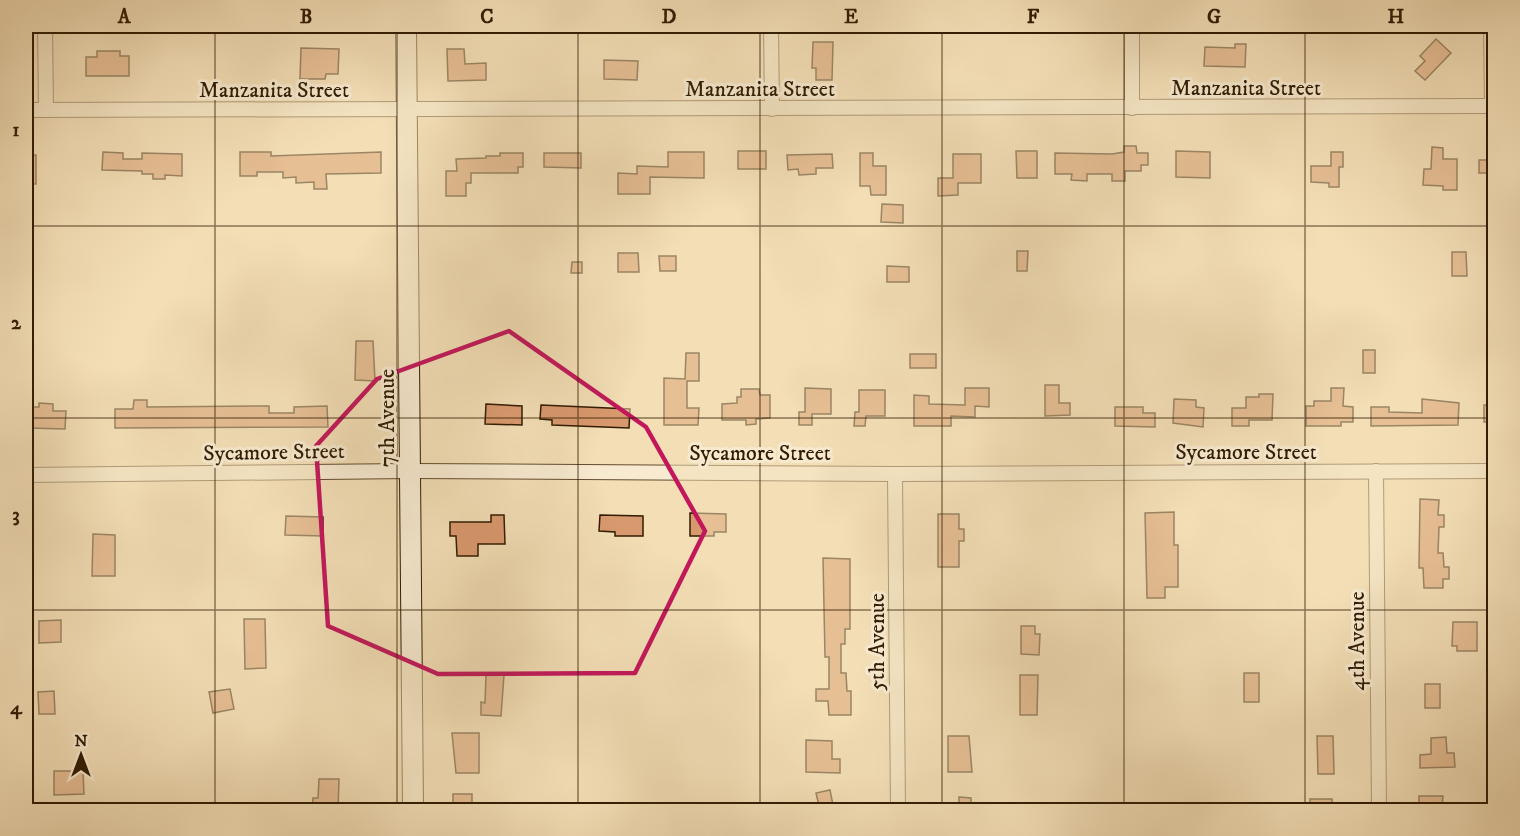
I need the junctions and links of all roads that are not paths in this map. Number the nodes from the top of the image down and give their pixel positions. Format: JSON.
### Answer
{"nodes":[{"id":1,"x":45,"y":26,"type":"edge"},
{"id":2,"x":406,"y":26,"type":"edge"},
{"id":3,"x":771,"y":26,"type":"edge"},
{"id":4,"x":1132,"y":26,"type":"edge"},
{"id":5,"x":1491,"y":26,"type":"edge"},
{"id":6,"x":1493,"y":106,"type":"edge"},
{"id":7,"x":1132,"y":108,"type":"junction"},
{"id":8,"x":407,"y":109,"type":"junction"},
{"id":9,"x":772,"y":109,"type":"junction"},
{"id":10,"x":26,"y":110,"type":"edge"},
{"id":11,"x":46,"y":110,"type":"junction"},
{"id":12,"x":410,"y":471,"type":"junction"},
{"id":13,"x":1376,"y":471,"type":"junction"},
{"id":14,"x":1494,"y":471,"type":"edge"},
{"id":15,"x":896,"y":474,"type":"junction"},
{"id":16,"x":26,"y":475,"type":"edge"},
{"id":17,"x":413,"y":810,"type":"edge"},
{"id":18,"x":898,"y":810,"type":"edge"},
{"id":19,"x":1378,"y":810,"type":"edge"}],
"edges":[{"from":1,"to":11,"type":"street"},
{"from":2,"to":8,"type":"street","name":"7th Avenue"},
{"from":3,"to":9,"type":"street"},
{"from":4,"to":7,"type":"street"},
{"from":5,"to":6,"type":"street"},
{"from":6,"to":7,"type":"street","name":"Manzanita Street"},
{"from":7,"to":9,"type":"street","name":"Manzanita Street"},
{"from":8,"to":9,"type":"street","name":"Manzanita Street"},
{"from":8,"to":11,"type":"street","name":"Manzanita Street"},
{"from":8,"to":12,"type":"street","name":"7th Avenue"},
{"from":10,"to":11,"type":"street","name":"Manzanita Street"},
{"from":12,"to":15,"type":"street","name":"Sycamore Street"},
{"from":12,"to":16,"type":"street","name":"Sycamore Street"},
{"from":12,"to":17,"type":"street","name":"7th Avenue"},
{"from":13,"to":14,"type":"street","name":"Sycamore Street"},
{"from":13,"to":15,"type":"street","name":"Sycamore Street"},
{"from":13,"to":19,"type":"street","name":"4th Avenue"},
{"from":15,"to":18,"type":"street","name":"5th Avenue"}]}
